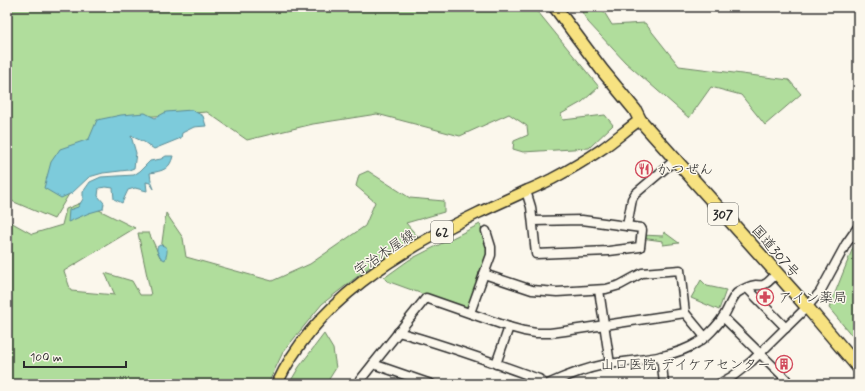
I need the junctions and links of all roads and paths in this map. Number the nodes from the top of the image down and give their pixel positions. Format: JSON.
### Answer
{"nodes":[{"id":1,"x":548,"y":7,"type":"edge"},
{"id":2,"x":555,"y":7,"type":"edge"},
{"id":3,"x":640,"y":120,"type":"junction"},
{"id":4,"x":675,"y":160,"type":"junction"},
{"id":5,"x":526,"y":191,"type":"junction"},
{"id":6,"x":533,"y":221,"type":"junction"},
{"id":7,"x":627,"y":226,"type":"junction"},
{"id":8,"x":858,"y":227,"type":"edge"},
{"id":9,"x":486,"y":230,"type":"dead end"},
{"id":10,"x":484,"y":274,"type":"junction"},
{"id":11,"x":776,"y":274,"type":"junction"},
{"id":12,"x":747,"y":288,"type":"junction"},
{"id":13,"x":599,"y":290,"type":"junction"},
{"id":14,"x":807,"y":307,"type":"junction"},
{"id":15,"x":470,"y":313,"type":"junction"},
{"id":16,"x":685,"y":313,"type":"junction"},
{"id":17,"x":723,"y":317,"type":"junction"},
{"id":18,"x":604,"y":326,"type":"junction"},
{"id":19,"x":509,"y":327,"type":"junction"},
{"id":20,"x":786,"y":328,"type":"junction"},
{"id":21,"x":398,"y":332,"type":"junction"},
{"id":22,"x":705,"y":336,"type":"junction"},
{"id":23,"x":760,"y":353,"type":"junction"},
{"id":24,"x":661,"y":356,"type":"junction"},
{"id":25,"x":373,"y":364,"type":"junction"},
{"id":26,"x":496,"y":364,"type":"junction"},
{"id":27,"x":610,"y":364,"type":"junction"},
{"id":28,"x":858,"y":367,"type":"edge"},
{"id":29,"x":277,"y":384,"type":"edge"},
{"id":30,"x":357,"y":384,"type":"edge"},
{"id":31,"x":431,"y":384,"type":"edge"},
{"id":32,"x":548,"y":384,"type":"edge"},
{"id":33,"x":664,"y":384,"type":"edge"},
{"id":34,"x":719,"y":384,"type":"edge"},
{"id":35,"x":781,"y":384,"type":"edge"}],
"edges":[{"from":1,"to":3,"type":"highway","name":"国道307号","number":"307"},
{"from":2,"to":3,"type":"highway","name":"国道307号","number":"307"},
{"from":3,"to":4,"type":"highway","name":"国道307号","number":"307"},
{"from":3,"to":5,"type":"main road","name":"宇治木屋線","number":"62"},
{"from":4,"to":7,"type":"street"},
{"from":4,"to":11,"type":"highway","name":"国道307号","number":"307"},
{"from":5,"to":6,"type":"street"},
{"from":5,"to":29,"type":"main road","name":"宇治木屋線","number":"62"},
{"from":6,"to":7,"type":"street"},
{"from":6,"to":7,"type":"street"},
{"from":8,"to":14,"type":"street"},
{"from":9,"to":10,"type":"street"},
{"from":10,"to":13,"type":"street"},
{"from":10,"to":15,"type":"street"},
{"from":11,"to":12,"type":"street"},
{"from":11,"to":14,"type":"highway","name":"国道307号","number":"307"},
{"from":12,"to":17,"type":"street"},
{"from":12,"to":20,"type":"street"},
{"from":13,"to":16,"type":"street"},
{"from":13,"to":18,"type":"street"},
{"from":14,"to":20,"type":"street"},
{"from":14,"to":28,"type":"highway","name":"国道307号","number":"307"},
{"from":15,"to":19,"type":"street"},
{"from":15,"to":21,"type":"street"},
{"from":16,"to":18,"type":"street"},
{"from":16,"to":22,"type":"street"},
{"from":17,"to":22,"type":"street"},
{"from":17,"to":23,"type":"street"},
{"from":18,"to":19,"type":"street"},
{"from":18,"to":27,"type":"street"},
{"from":19,"to":26,"type":"street"},
{"from":20,"to":23,"type":"street"},
{"from":21,"to":25,"type":"street"},
{"from":21,"to":26,"type":"street"},
{"from":22,"to":24,"type":"street"},
{"from":23,"to":34,"type":"street"},
{"from":23,"to":35,"type":"street"},
{"from":24,"to":27,"type":"street"},
{"from":24,"to":33,"type":"street"},
{"from":25,"to":30,"type":"street"},
{"from":25,"to":31,"type":"street"},
{"from":26,"to":32,"type":"street"},
{"from":27,"to":32,"type":"street"}]}
